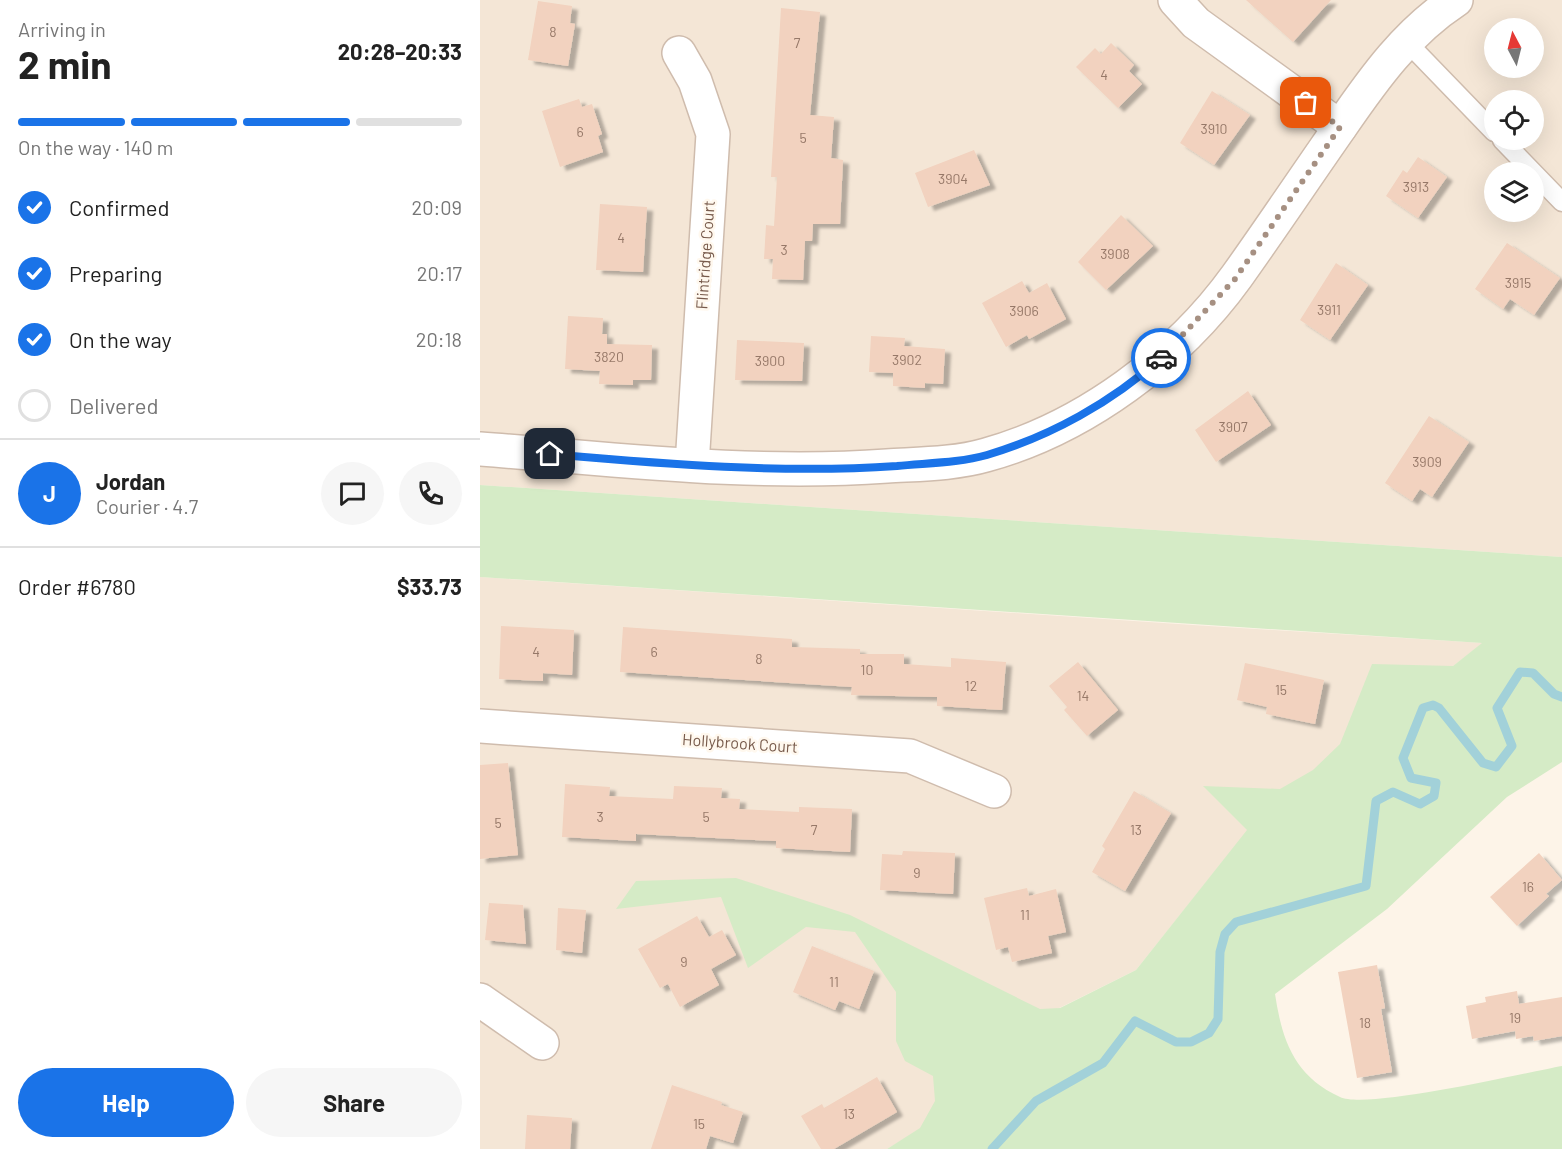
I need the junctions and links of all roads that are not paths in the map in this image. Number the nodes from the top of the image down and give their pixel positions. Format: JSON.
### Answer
{"nodes":[{"id":1,"x":1175,"y":0,"type":"edge"},
{"id":2,"x":1456,"y":0,"type":"edge"},
{"id":3,"x":1406,"y":41,"type":"junction"},
{"id":4,"x":679,"y":53,"type":"dead end"},
{"id":5,"x":1484,"y":122,"type":"edge"},
{"id":6,"x":1340,"y":127,"type":"junction"},
{"id":7,"x":1512,"y":150,"type":"edge"},
{"id":8,"x":1562,"y":202,"type":"edge"},
{"id":9,"x":480,"y":449,"type":"edge"},
{"id":10,"x":692,"y":465,"type":"junction"},
{"id":11,"x":480,"y":726,"type":"edge"},
{"id":12,"x":994,"y":791,"type":"dead end"},
{"id":13,"x":480,"y":1000,"type":"edge"},
{"id":14,"x":542,"y":1042,"type":"dead end"}],
"edges":[{"from":1,"to":6,"type":"street"},
{"from":2,"to":3,"type":"street"},
{"from":3,"to":5,"type":"lane"},
{"from":3,"to":6,"type":"street"},
{"from":4,"to":10,"type":"street","name":"Flintridge Court"},
{"from":6,"to":10,"type":"street"},
{"from":7,"to":8,"type":"lane"},
{"from":9,"to":10,"type":"street"},
{"from":11,"to":12,"type":"street","name":"Hollybrook Court"},
{"from":13,"to":14,"type":"street"}]}
